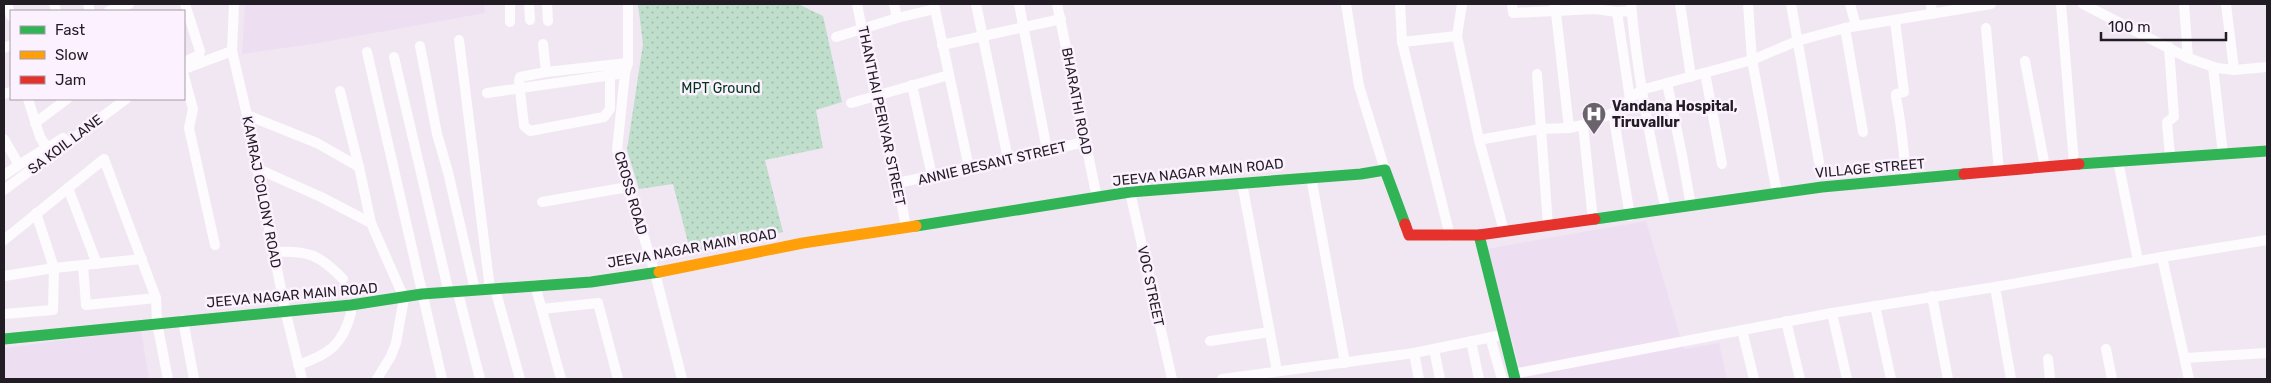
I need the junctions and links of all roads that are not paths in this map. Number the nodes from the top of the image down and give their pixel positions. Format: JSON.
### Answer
{"nodes":[{"id":1,"x":129,"y":4,"type":"edge"},
{"id":2,"x":185,"y":4,"type":"edge"},
{"id":3,"x":234,"y":4,"type":"edge"},
{"id":4,"x":510,"y":4,"type":"edge"},
{"id":5,"x":529,"y":4,"type":"edge"},
{"id":6,"x":547,"y":4,"type":"edge"},
{"id":7,"x":628,"y":4,"type":"edge"},
{"id":8,"x":858,"y":4,"type":"edge"},
{"id":9,"x":894,"y":4,"type":"edge"},
{"id":10,"x":976,"y":4,"type":"edge"},
{"id":11,"x":1019,"y":4,"type":"edge"},
{"id":12,"x":1057,"y":4,"type":"edge"},
{"id":13,"x":1346,"y":4,"type":"edge"},
{"id":14,"x":1400,"y":4,"type":"edge"},
{"id":15,"x":1462,"y":4,"type":"edge"},
{"id":16,"x":1512,"y":4,"type":"edge"},
{"id":17,"x":1680,"y":4,"type":"edge"},
{"id":18,"x":1748,"y":4,"type":"edge"},
{"id":19,"x":1791,"y":4,"type":"edge"},
{"id":20,"x":1850,"y":4,"type":"edge"},
{"id":21,"x":1991,"y":4,"type":"edge"},
{"id":22,"x":2061,"y":4,"type":"edge"},
{"id":23,"x":2086,"y":4,"type":"edge"},
{"id":24,"x":2184,"y":4,"type":"edge"},
{"id":25,"x":2226,"y":4,"type":"edge"},
{"id":26,"x":934,"y":6,"type":"edge"},
{"id":27,"x":1595,"y":6,"type":"edge"},
{"id":28,"x":1555,"y":7,"type":"edge"},
{"id":29,"x":1631,"y":7,"type":"edge"},
{"id":30,"x":114,"y":8,"type":"edge"},
{"id":31,"x":1932,"y":9,"type":"edge"},
{"id":32,"x":1617,"y":12,"type":"junction"},
{"id":33,"x":897,"y":18,"type":"junction"},
{"id":34,"x":1061,"y":18,"type":"junction"},
{"id":35,"x":530,"y":20,"type":"dead end"},
{"id":36,"x":548,"y":21,"type":"dead end"},
{"id":37,"x":1895,"y":21,"type":"junction"},
{"id":38,"x":510,"y":22,"type":"dead end"},
{"id":39,"x":187,"y":23,"type":"edge"},
{"id":40,"x":1856,"y":26,"type":"junction"},
{"id":41,"x":1024,"y":27,"type":"junction"},
{"id":42,"x":863,"y":28,"type":"junction"},
{"id":43,"x":1845,"y":28,"type":"junction"},
{"id":44,"x":1986,"y":28,"type":"dead end"},
{"id":45,"x":984,"y":36,"type":"junction"},
{"id":46,"x":1457,"y":36,"type":"junction"},
{"id":47,"x":836,"y":37,"type":"dead end"},
{"id":48,"x":458,"y":40,"type":"dead end"},
{"id":49,"x":1797,"y":41,"type":"junction"},
{"id":50,"x":1402,"y":42,"type":"junction"},
{"id":51,"x":543,"y":44,"type":"dead end"},
{"id":52,"x":942,"y":45,"type":"junction"},
{"id":53,"x":420,"y":46,"type":"dead end"},
{"id":54,"x":2169,"y":47,"type":"junction"},
{"id":55,"x":232,"y":51,"type":"junction"},
{"id":56,"x":367,"y":52,"type":"dead end"},
{"id":57,"x":394,"y":57,"type":"dead end"},
{"id":58,"x":2188,"y":58,"type":"junction"},
{"id":59,"x":1752,"y":60,"type":"junction"},
{"id":60,"x":185,"y":61,"type":"edge"},
{"id":61,"x":2025,"y":61,"type":"dead end"},
{"id":62,"x":2213,"y":67,"type":"junction"},
{"id":63,"x":2267,"y":67,"type":"edge"},
{"id":64,"x":627,"y":68,"type":"junction"},
{"id":65,"x":185,"y":70,"type":"edge"},
{"id":66,"x":610,"y":70,"type":"junction"},
{"id":67,"x":2234,"y":70,"type":"junction"},
{"id":68,"x":546,"y":72,"type":"junction"},
{"id":69,"x":1704,"y":73,"type":"junction"},
{"id":70,"x":1537,"y":74,"type":"dead end"},
{"id":71,"x":949,"y":75,"type":"junction"},
{"id":72,"x":1691,"y":77,"type":"junction"},
{"id":73,"x":185,"y":80,"type":"edge"},
{"id":74,"x":1667,"y":84,"type":"junction"},
{"id":75,"x":912,"y":85,"type":"junction"},
{"id":76,"x":520,"y":88,"type":"junction"},
{"id":77,"x":1642,"y":90,"type":"junction"},
{"id":78,"x":340,"y":91,"type":"dead end"},
{"id":79,"x":488,"y":93,"type":"dead end"},
{"id":80,"x":875,"y":95,"type":"junction"},
{"id":81,"x":1630,"y":98,"type":"junction"},
{"id":82,"x":28,"y":100,"type":"edge"},
{"id":83,"x":65,"y":100,"type":"edge"},
{"id":84,"x":115,"y":100,"type":"edge"},
{"id":85,"x":125,"y":100,"type":"edge"},
{"id":86,"x":851,"y":103,"type":"dead end"},
{"id":87,"x":1613,"y":112,"type":"junction"},
{"id":88,"x":247,"y":115,"type":"junction"},
{"id":89,"x":35,"y":123,"type":"junction"},
{"id":90,"x":1583,"y":125,"type":"junction"},
{"id":91,"x":1569,"y":128,"type":"junction"},
{"id":92,"x":1540,"y":129,"type":"junction"},
{"id":93,"x":1864,"y":132,"type":"dead end"},
{"id":94,"x":4,"y":139,"type":"edge"},
{"id":95,"x":1479,"y":140,"type":"junction"},
{"id":96,"x":1085,"y":142,"type":"junction"},
{"id":97,"x":49,"y":146,"type":"junction"},
{"id":98,"x":1047,"y":150,"type":"junction"},
{"id":99,"x":2267,"y":151,"type":"edge"},
{"id":100,"x":2223,"y":154,"type":"junction"},
{"id":101,"x":2170,"y":158,"type":"junction"},
{"id":102,"x":1008,"y":159,"type":"junction"},
{"id":103,"x":2118,"y":161,"type":"junction"},
{"id":104,"x":1819,"y":162,"type":"dead end"},
{"id":105,"x":1722,"y":164,"type":"dead end"},
{"id":106,"x":2074,"y":164,"type":"junction"},
{"id":107,"x":19,"y":165,"type":"junction"},
{"id":108,"x":359,"y":167,"type":"junction"},
{"id":109,"x":2045,"y":167,"type":"junction"},
{"id":110,"x":256,"y":168,"type":"junction"},
{"id":111,"x":969,"y":168,"type":"junction"},
{"id":112,"x":1385,"y":170,"type":"junction"},
{"id":113,"x":1999,"y":171,"type":"junction"},
{"id":114,"x":4,"y":175,"type":"edge"},
{"id":115,"x":932,"y":176,"type":"junction"},
{"id":116,"x":1310,"y":176,"type":"junction"},
{"id":117,"x":1907,"y":179,"type":"junction"},
{"id":118,"x":898,"y":183,"type":"junction"},
{"id":119,"x":1242,"y":183,"type":"junction"},
{"id":120,"x":628,"y":187,"type":"junction"},
{"id":121,"x":68,"y":188,"type":"junction"},
{"id":122,"x":4,"y":190,"type":"edge"},
{"id":123,"x":1130,"y":192,"type":"junction"},
{"id":124,"x":1777,"y":193,"type":"junction"},
{"id":125,"x":1097,"y":198,"type":"junction"},
{"id":126,"x":542,"y":202,"type":"dead end"},
{"id":127,"x":1691,"y":206,"type":"junction"},
{"id":128,"x":1666,"y":210,"type":"junction"},
{"id":129,"x":36,"y":214,"type":"junction"},
{"id":130,"x":1630,"y":216,"type":"junction"},
{"id":131,"x":1593,"y":220,"type":"junction"},
{"id":132,"x":371,"y":224,"type":"junction"},
{"id":133,"x":1548,"y":226,"type":"junction"},
{"id":134,"x":906,"y":228,"type":"junction"},
{"id":135,"x":1504,"y":231,"type":"junction"},
{"id":136,"x":1450,"y":236,"type":"junction"},
{"id":137,"x":1479,"y":236,"type":"junction"},
{"id":138,"x":4,"y":240,"type":"edge"},
{"id":139,"x":2267,"y":240,"type":"edge"},
{"id":140,"x":215,"y":245,"type":"dead end"},
{"id":141,"x":275,"y":252,"type":"junction"},
{"id":142,"x":2162,"y":257,"type":"junction"},
{"id":143,"x":142,"y":259,"type":"junction"},
{"id":144,"x":2138,"y":261,"type":"junction"},
{"id":145,"x":97,"y":264,"type":"junction"},
{"id":146,"x":83,"y":265,"type":"junction"},
{"id":147,"x":54,"y":268,"type":"junction"},
{"id":148,"x":655,"y":273,"type":"junction"},
{"id":149,"x":4,"y":276,"type":"edge"},
{"id":150,"x":344,"y":278,"type":"dead end"},
{"id":151,"x":535,"y":285,"type":"junction"},
{"id":152,"x":1995,"y":287,"type":"junction"},
{"id":153,"x":493,"y":289,"type":"junction"},
{"id":154,"x":475,"y":290,"type":"junction"},
{"id":155,"x":454,"y":293,"type":"junction"},
{"id":156,"x":422,"y":294,"type":"junction"},
{"id":157,"x":1932,"y":296,"type":"junction"},
{"id":158,"x":156,"y":298,"type":"junction"},
{"id":159,"x":404,"y":298,"type":"junction"},
{"id":160,"x":1875,"y":306,"type":"junction"},
{"id":161,"x":542,"y":309,"type":"junction"},
{"id":162,"x":285,"y":310,"type":"junction"},
{"id":163,"x":351,"y":313,"type":"dead end"},
{"id":164,"x":1832,"y":313,"type":"junction"},
{"id":165,"x":4,"y":314,"type":"edge"},
{"id":166,"x":183,"y":320,"type":"junction"},
{"id":167,"x":1786,"y":322,"type":"junction"},
{"id":168,"x":157,"y":323,"type":"junction"},
{"id":169,"x":1742,"y":330,"type":"junction"},
{"id":170,"x":1270,"y":332,"type":"junction"},
{"id":171,"x":1502,"y":335,"type":"junction"},
{"id":172,"x":1490,"y":337,"type":"junction"},
{"id":173,"x":4,"y":339,"type":"edge"},
{"id":174,"x":1210,"y":341,"type":"dead end"},
{"id":175,"x":1471,"y":341,"type":"junction"},
{"id":176,"x":1434,"y":349,"type":"junction"},
{"id":177,"x":2106,"y":349,"type":"dead end"},
{"id":178,"x":1414,"y":353,"type":"junction"},
{"id":179,"x":2267,"y":353,"type":"edge"},
{"id":180,"x":2185,"y":358,"type":"junction"},
{"id":181,"x":2048,"y":359,"type":"dead end"},
{"id":182,"x":1345,"y":363,"type":"junction"},
{"id":183,"x":298,"y":365,"type":"junction"},
{"id":184,"x":1277,"y":371,"type":"junction"},
{"id":185,"x":1514,"y":376,"type":"edge"},
{"id":186,"x":168,"y":379,"type":"edge"},
{"id":187,"x":194,"y":379,"type":"edge"},
{"id":188,"x":302,"y":379,"type":"edge"},
{"id":189,"x":377,"y":379,"type":"edge"},
{"id":190,"x":442,"y":379,"type":"edge"},
{"id":191,"x":480,"y":379,"type":"edge"},
{"id":192,"x":520,"y":379,"type":"edge"},
{"id":193,"x":561,"y":379,"type":"edge"},
{"id":194,"x":618,"y":379,"type":"edge"},
{"id":195,"x":682,"y":379,"type":"edge"},
{"id":196,"x":1172,"y":379,"type":"edge"},
{"id":197,"x":1227,"y":379,"type":"edge"},
{"id":198,"x":1419,"y":379,"type":"edge"},
{"id":199,"x":1440,"y":379,"type":"edge"},
{"id":200,"x":1479,"y":379,"type":"edge"},
{"id":201,"x":1502,"y":379,"type":"edge"},
{"id":202,"x":1754,"y":379,"type":"edge"},
{"id":203,"x":1800,"y":379,"type":"edge"},
{"id":204,"x":1847,"y":379,"type":"edge"},
{"id":205,"x":1891,"y":379,"type":"edge"},
{"id":206,"x":1948,"y":379,"type":"edge"},
{"id":207,"x":2011,"y":379,"type":"edge"},
{"id":208,"x":2050,"y":379,"type":"edge"},
{"id":209,"x":2112,"y":379,"type":"edge"},
{"id":210,"x":2189,"y":379,"type":"edge"}],
"edges":[{"from":1,"to":30,"type":"street"},
{"from":2,"to":39,"type":"street"},
{"from":3,"to":55,"type":"street","name":"KAMRAJ COLONY ROAD"},
{"from":4,"to":38,"type":"street"},
{"from":5,"to":35,"type":"street"},
{"from":6,"to":36,"type":"street"},
{"from":7,"to":64,"type":"street","name":"CROSS ROAD"},
{"from":8,"to":42,"type":"street","name":"THANTHAI PERIYAR STREET"},
{"from":9,"to":33,"type":"street"},
{"from":10,"to":45,"type":"street"},
{"from":11,"to":41,"type":"street"},
{"from":12,"to":34,"type":"street","name":"BHARATHI ROAD"},
{"from":13,"to":112,"type":"street"},
{"from":14,"to":50,"type":"street"},
{"from":15,"to":46,"type":"street"},
{"from":16,"to":28,"type":"street"},
{"from":17,"to":72,"type":"street"},
{"from":18,"to":59,"type":"street"},
{"from":19,"to":49,"type":"street"},
{"from":20,"to":40,"type":"street"},
{"from":21,"to":31,"type":"street"},
{"from":22,"to":106,"type":"street"},
{"from":23,"to":54,"type":"street"},
{"from":24,"to":58,"type":"street"},
{"from":25,"to":67,"type":"street"},
{"from":26,"to":33,"type":"street"},
{"from":26,"to":52,"type":"street"},
{"from":27,"to":28,"type":"street"},
{"from":27,"to":32,"type":"street"},
{"from":28,"to":91,"type":"street"},
{"from":29,"to":32,"type":"street"},
{"from":29,"to":77,"type":"street"},
{"from":31,"to":37,"type":"street"},
{"from":32,"to":81,"type":"street"},
{"from":33,"to":42,"type":"street"},
{"from":34,"to":41,"type":"street"},
{"from":34,"to":96,"type":"street","name":"BHARATHI ROAD"},
{"from":37,"to":40,"type":"street"},
{"from":37,"to":117,"type":"street"},
{"from":39,"to":60,"type":"street"},
{"from":40,"to":43,"type":"street"},
{"from":41,"to":45,"type":"street"},
{"from":41,"to":98,"type":"street"},
{"from":42,"to":47,"type":"street"},
{"from":42,"to":80,"type":"street","name":"THANTHAI PERIYAR STREET"},
{"from":43,"to":49,"type":"street"},
{"from":43,"to":93,"type":"street"},
{"from":44,"to":113,"type":"street"},
{"from":45,"to":52,"type":"street"},
{"from":45,"to":102,"type":"street"},
{"from":46,"to":50,"type":"street"},
{"from":46,"to":95,"type":"street"},
{"from":48,"to":153,"type":"street"},
{"from":49,"to":59,"type":"street"},
{"from":49,"to":104,"type":"street"},
{"from":50,"to":136,"type":"street"},
{"from":51,"to":68,"type":"street"},
{"from":52,"to":71,"type":"street"},
{"from":53,"to":154,"type":"street"},
{"from":54,"to":58,"type":"street"},
{"from":54,"to":101,"type":"street"},
{"from":55,"to":65,"type":"street"},
{"from":55,"to":88,"type":"street","name":"KAMRAJ COLONY ROAD"},
{"from":56,"to":156,"type":"street"},
{"from":57,"to":155,"type":"street"},
{"from":58,"to":62,"type":"street"},
{"from":59,"to":69,"type":"street"},
{"from":59,"to":124,"type":"street"},
{"from":61,"to":109,"type":"street"},
{"from":62,"to":67,"type":"street"},
{"from":62,"to":100,"type":"street"},
{"from":63,"to":67,"type":"street"},
{"from":64,"to":66,"type":"street"},
{"from":64,"to":120,"type":"street","name":"CROSS ROAD"},
{"from":66,"to":68,"type":"street"},
{"from":66,"to":76,"type":"street"},
{"from":66,"to":76,"type":"street"},
{"from":68,"to":76,"type":"street"},
{"from":69,"to":72,"type":"street"},
{"from":69,"to":105,"type":"street"},
{"from":70,"to":92,"type":"street"},
{"from":71,"to":75,"type":"street"},
{"from":71,"to":111,"type":"street"},
{"from":72,"to":74,"type":"street"},
{"from":73,"to":140,"type":"street"},
{"from":74,"to":77,"type":"street"},
{"from":74,"to":127,"type":"street"},
{"from":75,"to":80,"type":"street"},
{"from":75,"to":115,"type":"street"},
{"from":76,"to":79,"type":"street"},
{"from":77,"to":81,"type":"street"},
{"from":77,"to":128,"type":"street"},
{"from":78,"to":108,"type":"street"},
{"from":80,"to":86,"type":"street"},
{"from":80,"to":118,"type":"street","name":"THANTHAI PERIYAR STREET"},
{"from":81,"to":87,"type":"street"},
{"from":82,"to":89,"type":"street"},
{"from":83,"to":89,"type":"street"},
{"from":84,"to":97,"type":"street"},
{"from":85,"to":122,"type":"street","name":"SA KOIL LANE"},
{"from":87,"to":90,"type":"street"},
{"from":87,"to":130,"type":"street"},
{"from":88,"to":108,"type":"street"},
{"from":88,"to":110,"type":"street","name":"KAMRAJ COLONY ROAD"},
{"from":89,"to":97,"type":"street"},
{"from":90,"to":91,"type":"street"},
{"from":90,"to":131,"type":"street"},
{"from":91,"to":92,"type":"street"},
{"from":92,"to":95,"type":"street"},
{"from":92,"to":133,"type":"street"},
{"from":94,"to":107,"type":"street"},
{"from":95,"to":135,"type":"street"},
{"from":96,"to":98,"type":"street","name":"ANNIE BESANT STREET"},
{"from":96,"to":125,"type":"street","name":"BHARATHI ROAD"},
{"from":97,"to":107,"type":"street"},
{"from":98,"to":102,"type":"street","name":"ANNIE BESANT STREET"},
{"from":99,"to":100,"type":"street","name":"VILLAGE STREET"},
{"from":100,"to":101,"type":"street","name":"VILLAGE STREET"},
{"from":101,"to":103,"type":"street","name":"VILLAGE STREET"},
{"from":102,"to":111,"type":"street","name":"ANNIE BESANT STREET"},
{"from":103,"to":106,"type":"street","name":"VILLAGE STREET"},
{"from":103,"to":144,"type":"street"},
{"from":106,"to":109,"type":"street","name":"VILLAGE STREET"},
{"from":107,"to":114,"type":"street"},
{"from":108,"to":132,"type":"street"},
{"from":109,"to":113,"type":"street","name":"VILLAGE STREET"},
{"from":110,"to":132,"type":"street"},
{"from":110,"to":141,"type":"street","name":"KAMRAJ COLONY ROAD"},
{"from":111,"to":115,"type":"street","name":"ANNIE BESANT STREET"},
{"from":112,"to":116,"type":"street","name":"JEEVA NAGAR MAIN ROAD"},
{"from":112,"to":136,"type":"street","name":"VILLAGE STREET"},
{"from":113,"to":117,"type":"street","name":"VILLAGE STREET"},
{"from":115,"to":118,"type":"street","name":"ANNIE BESANT STREET"},
{"from":116,"to":119,"type":"street","name":"JEEVA NAGAR MAIN ROAD"},
{"from":116,"to":182,"type":"street"},
{"from":117,"to":124,"type":"street","name":"VILLAGE STREET"},
{"from":118,"to":134,"type":"street","name":"THANTHAI PERIYAR STREET"},
{"from":119,"to":123,"type":"street","name":"JEEVA NAGAR MAIN ROAD"},
{"from":119,"to":170,"type":"street"},
{"from":120,"to":126,"type":"street"},
{"from":120,"to":148,"type":"street","name":"CROSS ROAD"},
{"from":121,"to":129,"type":"street"},
{"from":121,"to":143,"type":"street"},
{"from":121,"to":145,"type":"street"},
{"from":123,"to":125,"type":"street","name":"JEEVA NAGAR MAIN ROAD"},
{"from":123,"to":196,"type":"street","name":"VOC STREET"},
{"from":124,"to":127,"type":"street","name":"VILLAGE STREET"},
{"from":125,"to":134,"type":"street","name":"JEEVA NAGAR MAIN ROAD"},
{"from":127,"to":128,"type":"street","name":"VILLAGE STREET"},
{"from":128,"to":130,"type":"street","name":"VILLAGE STREET"},
{"from":129,"to":138,"type":"street"},
{"from":129,"to":147,"type":"street"},
{"from":130,"to":131,"type":"street","name":"VILLAGE STREET"},
{"from":131,"to":133,"type":"street","name":"VILLAGE STREET"},
{"from":132,"to":159,"type":"street"},
{"from":133,"to":135,"type":"street","name":"VILLAGE STREET"},
{"from":134,"to":148,"type":"street","name":"JEEVA NAGAR MAIN ROAD"},
{"from":135,"to":137,"type":"street","name":"VILLAGE STREET"},
{"from":136,"to":137,"type":"street","name":"VILLAGE STREET"},
{"from":137,"to":171,"type":"street"},
{"from":139,"to":142,"type":"street"},
{"from":141,"to":150,"type":"street"},
{"from":141,"to":162,"type":"street","name":"KAMRAJ COLONY ROAD"},
{"from":142,"to":144,"type":"street"},
{"from":142,"to":180,"type":"street"},
{"from":143,"to":145,"type":"street"},
{"from":143,"to":158,"type":"street"},
{"from":144,"to":152,"type":"street"},
{"from":145,"to":146,"type":"street"},
{"from":146,"to":147,"type":"street"},
{"from":146,"to":158,"type":"street"},
{"from":147,"to":149,"type":"street"},
{"from":147,"to":165,"type":"street"},
{"from":148,"to":151,"type":"street","name":"JEEVA NAGAR MAIN ROAD"},
{"from":148,"to":195,"type":"street","name":"CROSS ROAD"},
{"from":151,"to":153,"type":"street","name":"JEEVA NAGAR MAIN ROAD"},
{"from":151,"to":161,"type":"street"},
{"from":152,"to":157,"type":"street"},
{"from":152,"to":207,"type":"street"},
{"from":153,"to":154,"type":"street","name":"JEEVA NAGAR MAIN ROAD"},
{"from":153,"to":192,"type":"street"},
{"from":154,"to":155,"type":"street","name":"JEEVA NAGAR MAIN ROAD"},
{"from":155,"to":156,"type":"street","name":"JEEVA NAGAR MAIN ROAD"},
{"from":155,"to":191,"type":"street"},
{"from":156,"to":159,"type":"street","name":"JEEVA NAGAR MAIN ROAD"},
{"from":156,"to":190,"type":"street"},
{"from":157,"to":160,"type":"street"},
{"from":157,"to":206,"type":"street"},
{"from":158,"to":168,"type":"street"},
{"from":159,"to":162,"type":"street","name":"JEEVA NAGAR MAIN ROAD"},
{"from":159,"to":189,"type":"street"},
{"from":160,"to":164,"type":"street"},
{"from":160,"to":205,"type":"street"},
{"from":161,"to":193,"type":"street"},
{"from":161,"to":194,"type":"street"},
{"from":162,"to":166,"type":"street","name":"JEEVA NAGAR MAIN ROAD"},
{"from":162,"to":183,"type":"street","name":"KAMRAJ COLONY ROAD"},
{"from":163,"to":183,"type":"street"},
{"from":164,"to":167,"type":"street"},
{"from":164,"to":204,"type":"street"},
{"from":166,"to":168,"type":"street","name":"JEEVA NAGAR MAIN ROAD"},
{"from":166,"to":187,"type":"street"},
{"from":167,"to":169,"type":"street"},
{"from":167,"to":203,"type":"street"},
{"from":168,"to":173,"type":"street","name":"JEEVA NAGAR MAIN ROAD"},
{"from":168,"to":186,"type":"street"},
{"from":169,"to":185,"type":"street"},
{"from":169,"to":202,"type":"street"},
{"from":170,"to":174,"type":"street"},
{"from":170,"to":184,"type":"street"},
{"from":171,"to":172,"type":"street"},
{"from":171,"to":185,"type":"street"},
{"from":172,"to":175,"type":"street"},
{"from":172,"to":201,"type":"street"},
{"from":175,"to":176,"type":"street"},
{"from":175,"to":200,"type":"street"},
{"from":176,"to":178,"type":"street"},
{"from":176,"to":199,"type":"street"},
{"from":177,"to":209,"type":"street"},
{"from":178,"to":182,"type":"street"},
{"from":178,"to":198,"type":"street"},
{"from":179,"to":180,"type":"street"},
{"from":180,"to":210,"type":"street"},
{"from":181,"to":208,"type":"street"},
{"from":182,"to":184,"type":"street"},
{"from":183,"to":188,"type":"street","name":"KAMRAJ COLONY ROAD"},
{"from":184,"to":197,"type":"street"}]}
